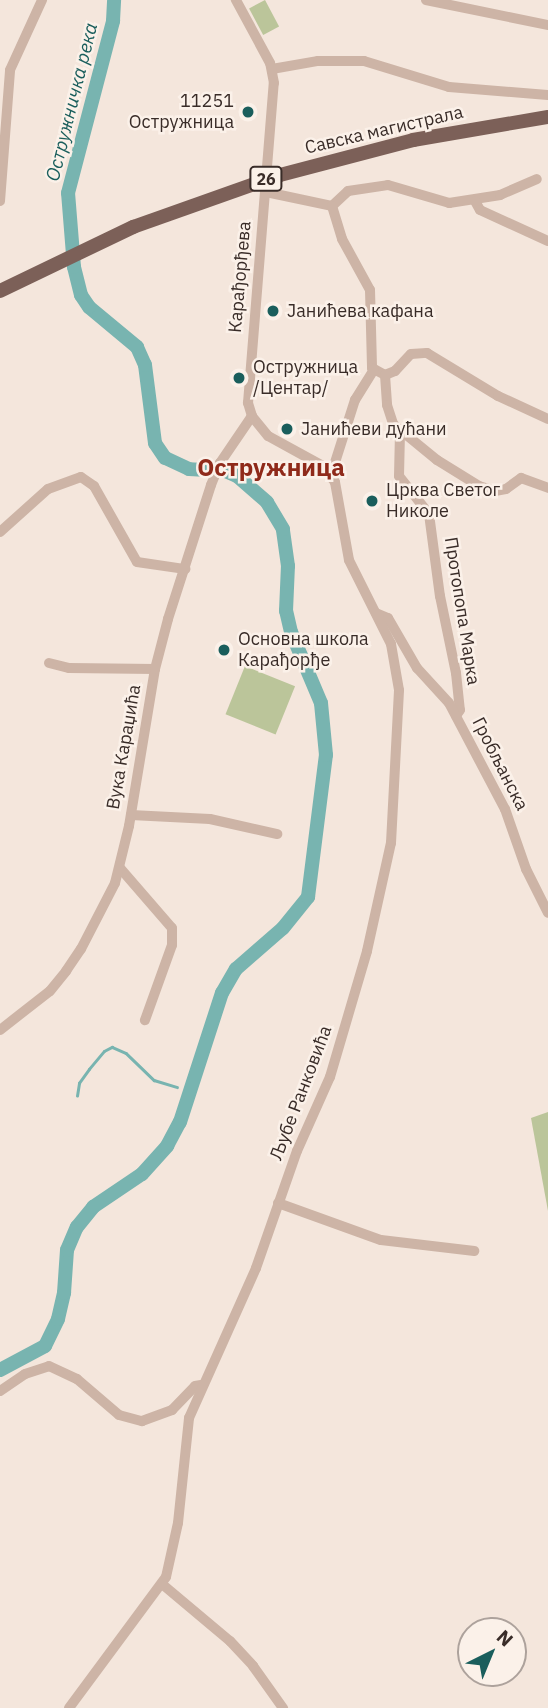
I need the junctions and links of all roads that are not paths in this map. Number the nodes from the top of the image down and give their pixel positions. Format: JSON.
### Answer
{"nodes":[{"id":1,"x":41,"y":0,"type":"edge"},
{"id":2,"x":236,"y":0,"type":"edge"},
{"id":3,"x":426,"y":0,"type":"edge"},
{"id":4,"x":548,"y":24,"type":"edge"},
{"id":5,"x":272,"y":69,"type":"junction"},
{"id":6,"x":548,"y":95,"type":"edge"},
{"id":7,"x":548,"y":117,"type":"edge"},
{"id":8,"x":537,"y":178,"type":"dead end"},
{"id":9,"x":266,"y":192,"type":"junction"},
{"id":10,"x":0,"y":201,"type":"edge"},
{"id":11,"x":474,"y":201,"type":"junction"},
{"id":12,"x":332,"y":205,"type":"junction"},
{"id":13,"x":548,"y":241,"type":"edge"},
{"id":14,"x":0,"y":291,"type":"edge"},
{"id":15,"x":379,"y":373,"type":"junction"},
{"id":16,"x":252,"y":416,"type":"junction"},
{"id":17,"x":548,"y":419,"type":"edge"},
{"id":18,"x":400,"y":432,"type":"junction"},
{"id":19,"x":331,"y":475,"type":"junction"},
{"id":20,"x":548,"y":488,"type":"edge"},
{"id":21,"x":0,"y":532,"type":"edge"},
{"id":22,"x":185,"y":569,"type":"junction"},
{"id":23,"x":376,"y":612,"type":"junction"},
{"id":24,"x":50,"y":663,"type":"dead end"},
{"id":25,"x":155,"y":669,"type":"junction"},
{"id":26,"x":456,"y":716,"type":"junction"},
{"id":27,"x":131,"y":815,"type":"junction"},
{"id":28,"x":277,"y":834,"type":"dead end"},
{"id":29,"x":120,"y":868,"type":"junction"},
{"id":30,"x":548,"y":913,"type":"edge"},
{"id":31,"x":145,"y":1020,"type":"dead end"},
{"id":32,"x":0,"y":1030,"type":"edge"},
{"id":33,"x":278,"y":1203,"type":"junction"},
{"id":34,"x":474,"y":1251,"type":"dead end"},
{"id":35,"x":201,"y":1385,"type":"junction"},
{"id":36,"x":0,"y":1391,"type":"edge"},
{"id":37,"x":162,"y":1584,"type":"junction"},
{"id":38,"x":69,"y":1708,"type":"edge"},
{"id":39,"x":283,"y":1708,"type":"edge"}],
"edges":[{"from":1,"to":10,"type":"street"},
{"from":2,"to":5,"type":"street","name":"Карађорђева"},
{"from":3,"to":4,"type":"street"},
{"from":5,"to":6,"type":"street"},
{"from":5,"to":9,"type":"street","name":"Карађорђева"},
{"from":7,"to":14,"type":"main road","name":"Савска магистрала","number":"26"},
{"from":8,"to":11,"type":"street"},
{"from":9,"to":12,"type":"street"},
{"from":9,"to":16,"type":"street","name":"Карађорђева"},
{"from":11,"to":12,"type":"street"},
{"from":11,"to":13,"type":"street"},
{"from":12,"to":15,"type":"street","name":"Протопопа Марка"},
{"from":15,"to":17,"type":"street"},
{"from":15,"to":18,"type":"street","name":"Протопопа Марка"},
{"from":15,"to":19,"type":"street"},
{"from":16,"to":19,"type":"street"},
{"from":16,"to":22,"type":"street","name":"Вука Караџића"},
{"from":18,"to":20,"type":"street"},
{"from":18,"to":26,"type":"street","name":"Протопопа Марка"},
{"from":19,"to":23,"type":"street","name":"Љубе Ранковића"},
{"from":21,"to":22,"type":"street"},
{"from":22,"to":25,"type":"street","name":"Вука Караџића"},
{"from":23,"to":26,"type":"street","name":"Гробљанска"},
{"from":23,"to":33,"type":"street","name":"Љубе Ранковића"},
{"from":24,"to":25,"type":"street"},
{"from":25,"to":27,"type":"street","name":"Вука Караџића"},
{"from":26,"to":30,"type":"street","name":"Гробљанска"},
{"from":27,"to":28,"type":"street"},
{"from":27,"to":29,"type":"street","name":"Вука Караџића"},
{"from":29,"to":31,"type":"street"},
{"from":29,"to":32,"type":"street","name":"Вука Караџића"},
{"from":33,"to":34,"type":"street"},
{"from":33,"to":35,"type":"street","name":"Љубе Ранковића"},
{"from":35,"to":36,"type":"street"},
{"from":35,"to":37,"type":"street","name":"Љубе Ранковића"},
{"from":37,"to":38,"type":"street","name":"Љубе Ранковића"},
{"from":37,"to":39,"type":"street"}]}
